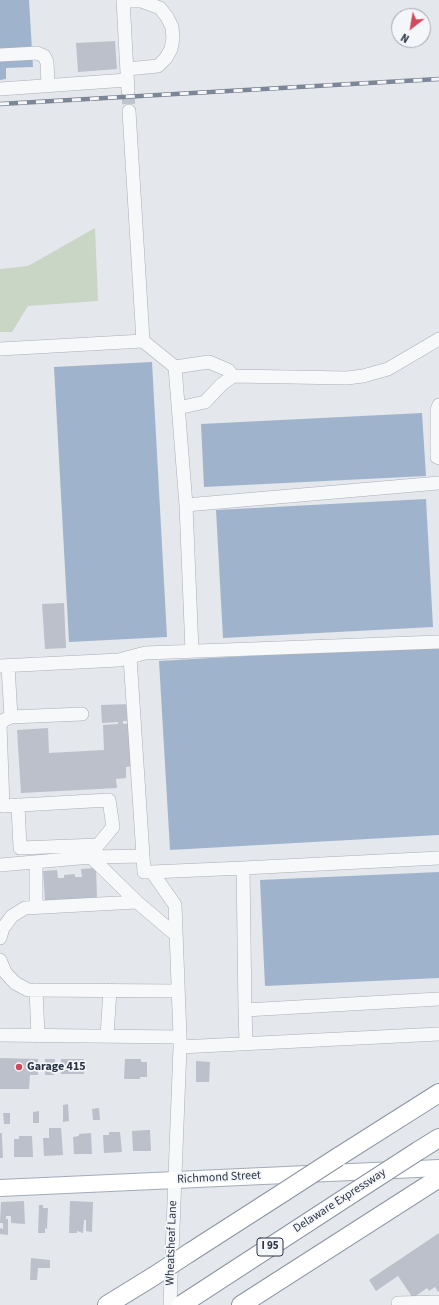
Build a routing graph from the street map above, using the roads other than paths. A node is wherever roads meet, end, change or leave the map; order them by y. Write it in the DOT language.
graph roads {
  1 [pos="123,1"];
  2 [pos="0,55"];
  3 [pos="127,80"];
  4 [pos="48,86"];
  5 [pos="0,89"];
  6 [pos="129,111"];
  7 [pos="439,339"];
  8 [pos="143,341"];
  9 [pos="0,349"];
  10 [pos="175,367"];
  11 [pos="234,376"];
  12 [pos="439,405"];
  13 [pos="178,408"];
  14 [pos="439,458"];
  15 [pos="439,483"];
  16 [pos="186,505"];
  17 [pos="439,642"];
  18 [pos="192,651"];
  19 [pos="130,657"];
  20 [pos="4,666"];
  21 [pos="82,714"];
  22 [pos="11,717"];
  23 [pos="18,805"];
  24 [pos="98,844"];
  25 [pos="143,856"];
  26 [pos="91,857"];
  27 [pos="439,858"];
  28 [pos="36,862"];
  29 [pos="0,865"];
  30 [pos="243,868"];
  31 [pos="152,872"];
  32 [pos="137,902"];
  33 [pos="36,907"];
  34 [pos="176,935"];
  35 [pos="0,938"];
  36 [pos="0,960"];
  37 [pos="36,990"];
  38 [pos="110,990"];
  39 [pos="178,990"];
  40 [pos="439,999"];
  41 [pos="245,1010"];
  42 [pos="439,1034"];
  43 [pos="0,1035"];
  44 [pos="38,1036"];
  45 [pos="107,1036"];
  46 [pos="180,1042"];
  47 [pos="246,1043"];
  48 [pos="439,1093"];
  49 [pos="439,1138"];
  50 [pos="439,1168"];
  51 [pos="439,1178"];
  52 [pos="173,1180"];
  53 [pos="0,1188"];
  54 [pos="361,1230"];
  55 [pos="439,1302"];
  56 [pos="185,1303"];
  57 [pos="398,1303"];
  58 [pos="107,1305"];
  59 [pos="170,1305"];
  60 [pos="241,1305"];
  61 [pos="262,1305"];
  1 -- 3 [label="street"];
  1 -- 3 [label="street"];
  2 -- 4 [label="street"];
  3 -- 4 [label="street"];
  4 -- 5 [label="street"];
  6 -- 8 [label="street"];
  7 -- 11 [label="street"];
  8 -- 9 [label="street"];
  8 -- 10 [label="street"];
  10 -- 11 [label="street"];
  10 -- 13 [label="street"];
  11 -- 13 [label="street"];
  12 -- 14 [label="street"];
  13 -- 16 [label="street"];
  15 -- 16 [label="street"];
  16 -- 18 [label="street"];
  17 -- 18 [label="street"];
  18 -- 19 [label="street"];
  19 -- 20 [label="street"];
  19 -- 25 [label="street"];
  20 -- 22 [label="street"];
  21 -- 22 [label="street"];
  22 -- 23 [label="street"];
  23 -- 24 [label="street"];
  23 -- 24 [label="street"];
  24 -- 26 [label="street"];
  25 -- 26 [label="street"];
  25 -- 31 [label="street, Wheatsheaf Lane"];
  26 -- 28 [label="street"];
  26 -- 32 [label="street"];
  27 -- 30 [label="street"];
  28 -- 29 [label="street"];
  28 -- 33 [label="street"];
  30 -- 31 [label="street"];
  30 -- 41 [label="street"];
  31 -- 34 [label="street, Wheatsheaf Lane"];
  32 -- 33 [label="street"];
  32 -- 34 [label="street"];
  33 -- 35 [label="street"];
  34 -- 39 [label="street, Wheatsheaf Lane"];
  36 -- 37 [label="street"];
  37 -- 38 [label="street"];
  37 -- 44 [label="street"];
  38 -- 39 [label="street"];
  38 -- 45 [label="street"];
  39 -- 46 [label="street, Wheatsheaf Lane"];
  40 -- 41 [label="street"];
  41 -- 47 [label="street"];
  42 -- 47 [label="street"];
  43 -- 44 [label="street"];
  44 -- 45 [label="street"];
  45 -- 46 [label="street"];
  46 -- 47 [label="street"];
  46 -- 52 [label="street, Wheatsheaf Lane"];
  48 -- 58 [label="highway, bridge"];
  49 -- 56 [label="highway, Delaware Expressway / I 95, bridge"];
  50 -- 52 [label="main road, Richmond Street"];
  51 -- 54 [label="highway"];
  52 -- 53 [label="main road, Richmond Street"];
  52 -- 59 [label="street, Wheatsheaf Lane"];
  54 -- 60 [label="highway"];
  54 -- 61 [label="highway"];
  55 -- 57 [label="street"];
}
